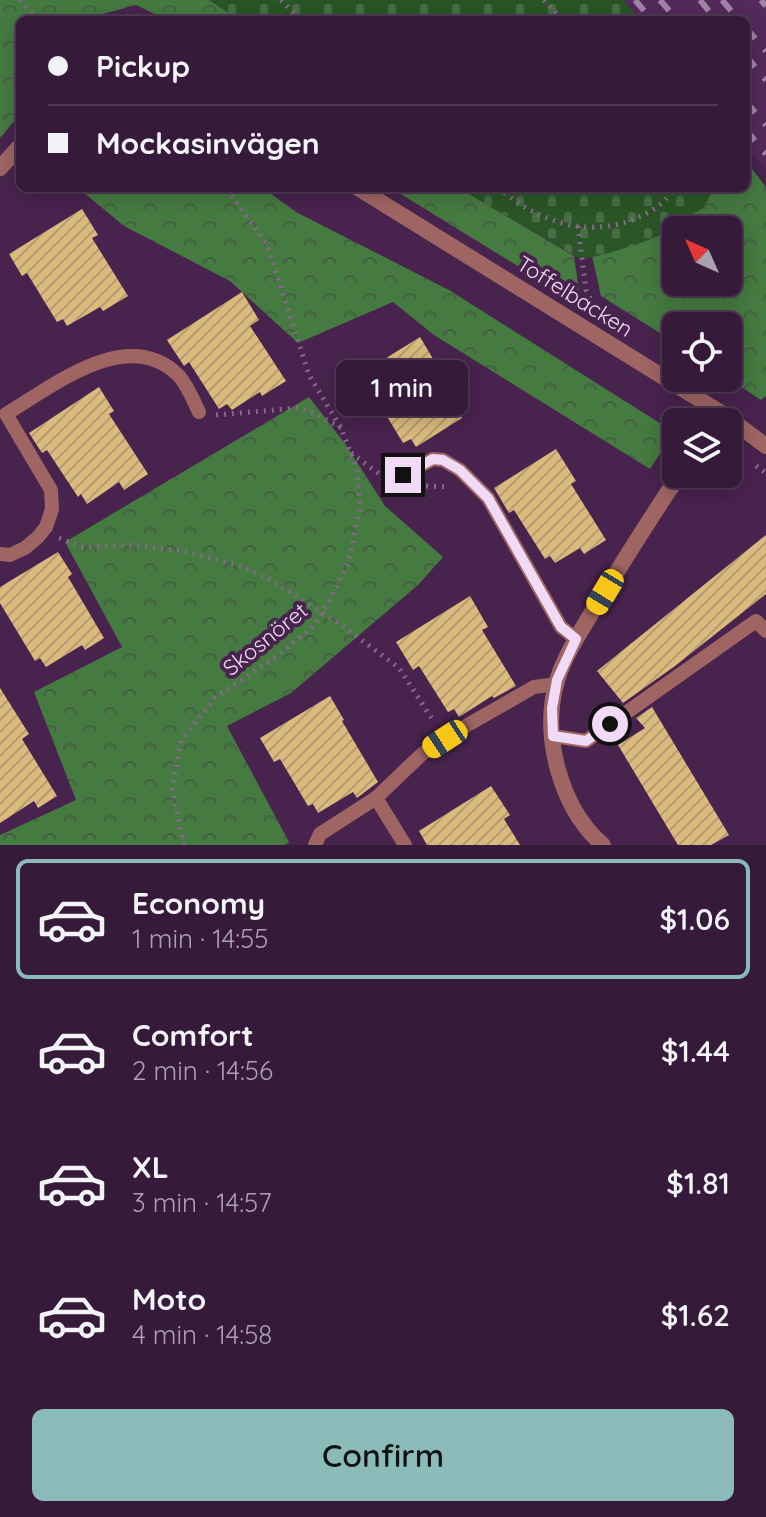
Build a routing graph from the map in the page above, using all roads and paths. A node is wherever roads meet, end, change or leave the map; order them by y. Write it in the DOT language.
graph roads {
  1 [pos="20,0"];
  2 [pos="281,0"];
  3 [pos="544,0"];
  4 [pos="34,16"];
  5 [pos="296,16"];
  6 [pos="558,16"];
  7 [pos="16,150"];
  8 [pos="0,168"];
  9 [pos="229,192"];
  10 [pos="364,192"];
  11 [pos="504,192"];
  12 [pos="672,192"];
  13 [pos="578,226"];
  14 [pos="602,339"];
  15 [pos="704,408"];
  16 [pos="199,412"];
  17 [pos="3,416"];
  18 [pos="341,428"];
  19 [pos="742,432"];
  20 [pos="766,446"];
  21 [pos="351,452"];
  22 [pos="396,477"];
  23 [pos="421,486"];
  24 [pos="455,486"];
  25 [pos="670,488"];
  26 [pos="46,527"];
  27 [pos="0,554"];
  28 [pos="322,613"];
  29 [pos="766,631"];
  30 [pos="576,639"];
  31 [pos="557,684"];
  32 [pos="553,736"];
  33 [pos="445,739"];
  34 [pos="376,798"];
  35 [pos="184,845"];
  36 [pos="315,845"];
  37 [pos="405,845"];
  38 [pos="603,845"];
  1 -- 4 [label="path"];
  2 -- 5 [label="path"];
  3 -- 6 [label="path"];
  7 -- 8 [label="street"];
  9 -- 18 [label="path, Skosnöret"];
  10 -- 14 [label="street, Toffelbacken"];
  11 -- 13 [label="path"];
  12 -- 13 [label="path"];
  13 -- 14 [label="path"];
  14 -- 15 [label="street, Toffelbacken"];
  16 -- 17 [label="lane"];
  16 -- 18 [label="path"];
  17 -- 26 [label="lane"];
  18 -- 21 [label="path, Skosnöret"];
  19 -- 20 [label="street, Toffelbacken"];
  21 -- 22 [label="path"];
  21 -- 28 [label="path, Skosnöret"];
  22 -- 30 [label="lane"];
  23 -- 24 [label="path"];
  25 -- 30 [label="street"];
  26 -- 27 [label="lane"];
  26 -- 28 [label="path"];
  28 -- 33 [label="path"];
  28 -- 35 [label="path, Skosnöret"];
  29 -- 32 [label="lane"];
  30 -- 31 [label="street"];
  31 -- 32 [label="street"];
  31 -- 33 [label="lane"];
  32 -- 38 [label="street"];
  33 -- 34 [label="lane"];
  34 -- 36 [label="lane"];
  34 -- 37 [label="lane"];
}
